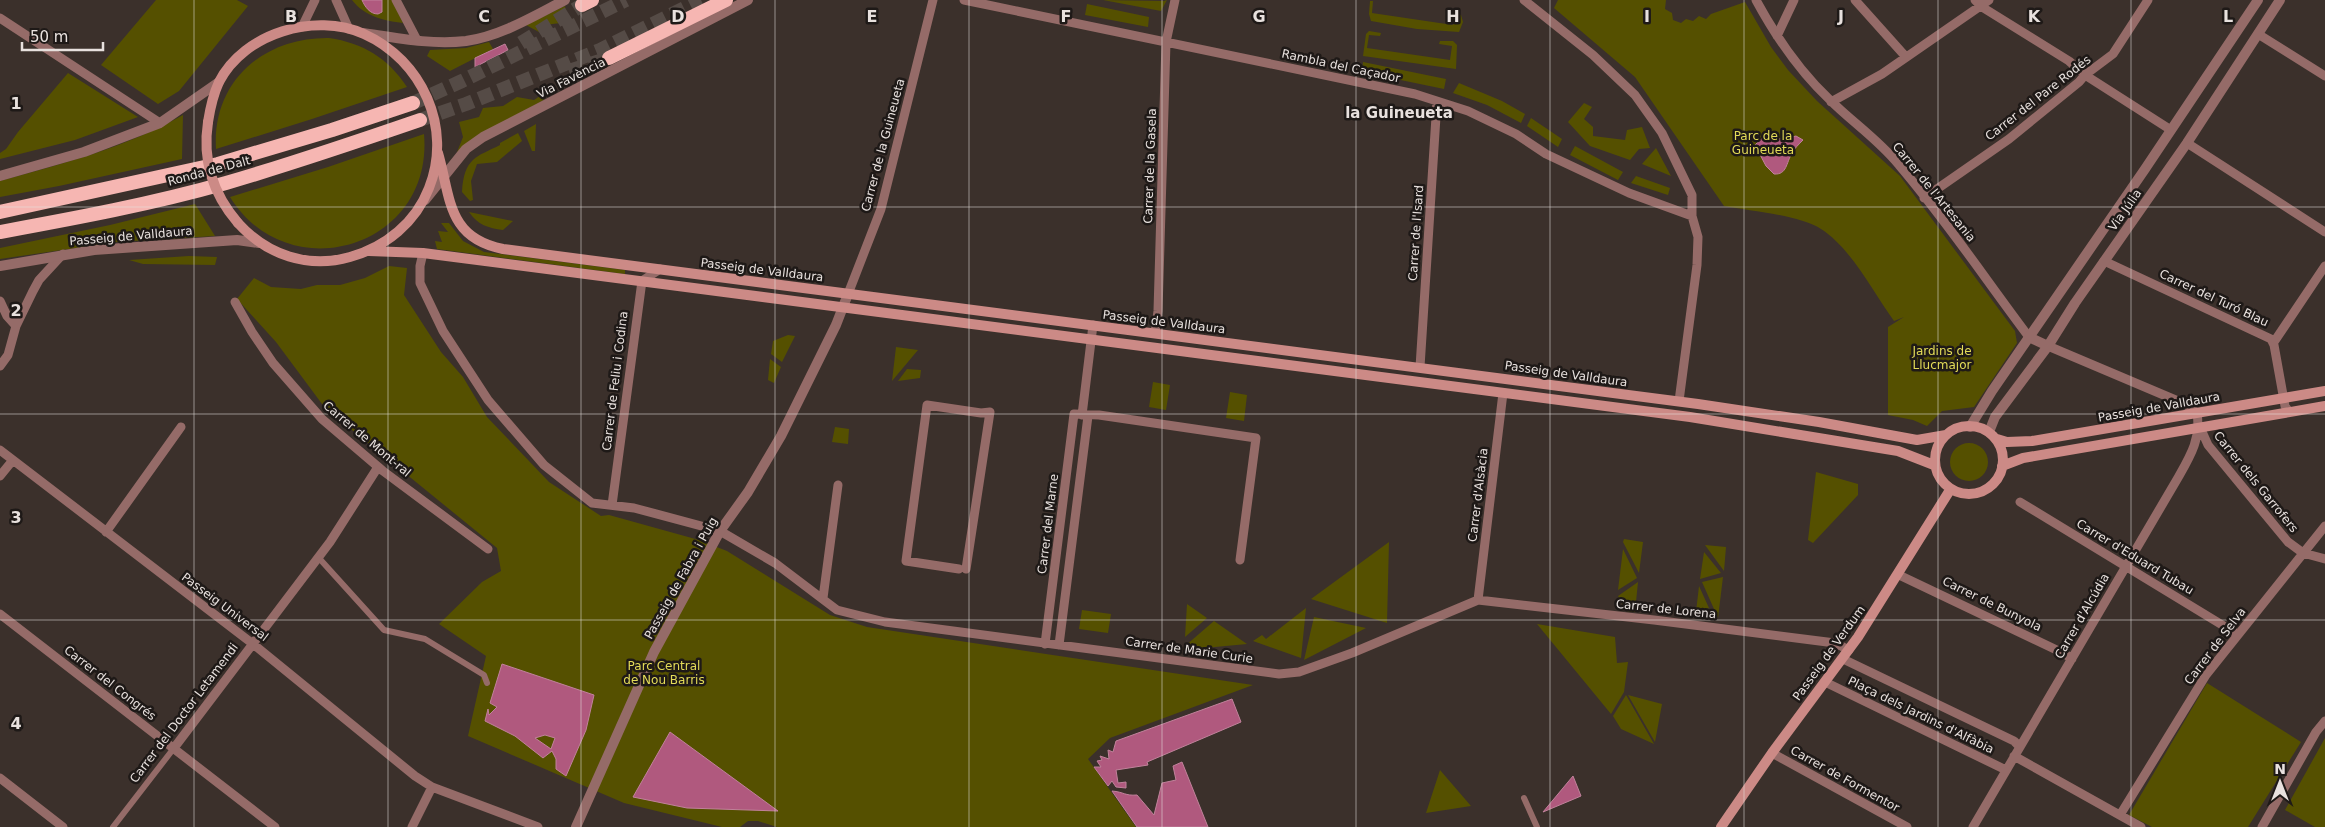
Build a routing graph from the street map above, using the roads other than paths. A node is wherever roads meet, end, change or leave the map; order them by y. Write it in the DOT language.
graph roads {
  1 [pos="315,0"];
  2 [pos="336,0"];
  3 [pos="396,0"];
  4 [pos="565,0"];
  5 [pos="726,0"];
  6 [pos="748,0"];
  7 [pos="933,0"];
  8 [pos="964,0"];
  9 [pos="1175,0"];
  10 [pos="1524,0"];
  11 [pos="1756,0"];
  12 [pos="1794,0"];
  13 [pos="1855,0"];
  14 [pos="1989,0"];
  15 [pos="2148,0"];
  16 [pos="2258,0"];
  17 [pos="2280,0"];
  18 [pos="1978,3"];
  19 [pos="0,18"];
  20 [pos="302,27"];
  21 [pos="349,29"];
  22 [pos="363,33"];
  23 [pos="2258,34"];
  24 [pos="1777,36"];
  25 [pos="417,40"];
  26 [pos="1166,42"];
  27 [pos="1906,57"];
  28 [pos="609,58"];
  29 [pos="2085,75"];
  30 [pos="2325,76"];
  31 [pos="219,82"];
  32 [pos="1437,101"];
  33 [pos="413,102"];
  34 [pos="1831,102"];
  35 [pos="420,120"];
  36 [pos="160,123"];
  37 [pos="2171,130"];
  38 [pos="2187,143"];
  39 [pos="438,153"];
  40 [pos="0,176"];
  41 [pos="445,177"];
  42 [pos="1924,198"];
  43 [pos="424,201"];
  44 [pos="44,204"];
  45 [pos="0,207"];
  46 [pos="0,212"];
  47 [pos="1692,216"];
  48 [pos="31,226"];
  49 [pos="0,232"];
  50 [pos="2325,232"];
  51 [pos="0,237"];
  52 [pos="259,243"];
  53 [pos="369,250"];
  54 [pos="423,253"];
  55 [pos="63,254"];
  56 [pos="2104,261"];
  57 [pos="0,266"];
  58 [pos="2325,266"];
  59 [pos="660,269"];
  60 [pos="642,281"];
  61 [pos="848,294"];
  62 [pos="0,301"];
  63 [pos="235,302"];
  64 [pos="843,307"];
  65 [pos="1093,325"];
  66 [pos="16,326"];
  67 [pos="1155,333"];
  68 [pos="2029,337"];
  69 [pos="1091,340"];
  70 [pos="2274,342"];
  71 [pos="2048,346"];
  72 [pos="0,366"];
  73 [pos="1420,367"];
  74 [pos="1505,378"];
  75 [pos="2325,391"];
  76 [pos="1503,392"];
  77 [pos="2283,398"];
  78 [pos="1679,402"];
  79 [pos="2325,406"];
  80 [pos="2289,412"];
  81 [pos="2197,413"];
  82 [pos="1085,416"];
  83 [pos="1677,416"];
  84 [pos="1970,427"];
  85 [pos="2200,427"];
  86 [pos="181,428"];
  87 [pos="1946,435"];
  88 [pos="1993,436"];
  89 [pos="0,450"];
  90 [pos="13,460"];
  91 [pos="1934,465"];
  92 [pos="2002,466"];
  93 [pos="378,467"];
  94 [pos="0,476"];
  95 [pos="838,485"];
  96 [pos="1950,490"];
  97 [pos="2020,502"];
  98 [pos="612,505"];
  99 [pos="2325,526"];
  100 [pos="720,531"];
  101 [pos="106,532"];
  102 [pos="488,549"];
  103 [pos="2303,553"];
  104 [pos="318,557"];
  105 [pos="2325,559"];
  106 [pos="1240,560"];
  107 [pos="2126,566"];
  108 [pos="963,569"];
  109 [pos="1899,575"];
  110 [pos="823,598"];
  111 [pos="1478,600"];
  112 [pos="0,614"];
  113 [pos="2238,634"];
  114 [pos="253,644"];
  115 [pos="1045,644"];
  116 [pos="1059,645"];
  117 [pos="1849,650"];
  118 [pos="1843,659"];
  119 [pos="2072,659"];
  120 [pos="1826,682"];
  121 [pos="487,683"];
  122 [pos="2325,721"];
  123 [pos="2019,746"];
  124 [pos="174,748"];
  125 [pos="1772,753"];
  126 [pos="2014,756"];
  127 [pos="2006,770"];
  128 [pos="0,778"];
  129 [pos="432,787"];
  130 [pos="1524,798"];
  131 [pos="2120,815"];
  132 [pos="2129,824"];
  133 [pos="63,827"];
  134 [pos="113,827"];
  135 [pos="275,827"];
  136 [pos="412,827"];
  137 [pos="538,827"];
  138 [pos="576,827"];
  139 [pos="1537,827"];
  140 [pos="1721,827"];
  141 [pos="1907,827"];
  142 [pos="1973,827"];
  143 [pos="2141,827"];
  144 [pos="2262,827"];
  1 -- 20 [label="street"];
  2 -- 21 [label="street"];
  3 -- 25 [label="street"];
  4 -- 25 [label="street"];
  5 -- 28 [label="highway"];
  6 -- 41 [label="street, Via Favència"];
  7 -- 61 [label="street, Carrer de la Guineueta"];
  8 -- 26 [label="street, Rambla del Caçador"];
  9 -- 26 [label="street, Carrer de la Gasela"];
  10 -- 47 [label="street"];
  11 -- 24 [label="street, Carrer de l'Artesania"];
  12 -- 24 [label="street"];
  13 -- 27 [label="street"];
  14 -- 18 [label="street"];
  15 -- 29 [label="street, Carrer del Pare Rodés"];
  16 -- 37 [label="street, Via Júlia"];
  17 -- 23 [label="street, Via Júlia"];
  18 -- 27 [label="street"];
  18 -- 29 [label="street"];
  19 -- 36 [label="street"];
  20 -- 21 [label="main road"];
  20 -- 31 [label="main road"];
  21 -- 22 [label="main road"];
  22 -- 25 [label="street"];
  22 -- 39 [label="main road"];
  23 -- 30 [label="street"];
  23 -- 38 [label="street, Via Júlia"];
  24 -- 34 [label="street, Carrer de l'Artesania"];
  26 -- 32 [label="street, Rambla del Caçador"];
  26 -- 67 [label="street, Carrer de la Gasela"];
  27 -- 34 [label="street"];
  29 -- 37 [label="street"];
  29 -- 42 [label="street, Carrer del Pare Rodés"];
  31 -- 36 [label="street"];
  31 -- 52 [label="main road, bridge"];
  32 -- 47 [label="street, Rambla del Caçador"];
  32 -- 73 [label="street, Carrer de l'Isard"];
  33 -- 44 [label="highway, Ronda de Dalt"];
  34 -- 42 [label="street, Carrer de l'Artesania"];
  35 -- 48 [label="highway, Ronda de Dalt"];
  36 -- 40 [label="street"];
  37 -- 68 [label="street, Via Júlia"];
  38 -- 50 [label="street"];
  38 -- 56 [label="street, Via Júlia"];
  39 -- 41 [label="main road, Passeig de Valldaura"];
  39 -- 43 [label="main road"];
  41 -- 43 [label="street, Via Favència"];
  41 -- 59 [label="main road, Passeig de Valldaura"];
  42 -- 68 [label="street, Carrer de l'Artesania"];
  43 -- 53 [label="main road"];
  44 -- 45 [label="highway"];
  44 -- 46 [label="highway, Ronda de Dalt"];
  47 -- 78 [label="street"];
  48 -- 49 [label="highway, Ronda de Dalt"];
  48 -- 51 [label="highway"];
  52 -- 53 [label="main road"];
  52 -- 55 [label="street, Passeig de Valldaura"];
  53 -- 54 [label="main road"];
  54 -- 60 [label="main road"];
  54 -- 98 [label="street, Carrer de Marie Curie"];
  55 -- 57 [label="street"];
  55 -- 66 [label="street, Passeig de Valldaura"];
  56 -- 70 [label="street, Carrer del Turó Blau"];
  56 -- 71 [label="street, Via Júlia"];
  58 -- 70 [label="street"];
  59 -- 60 [label="street"];
  59 -- 61 [label="main road, Passeig de Valldaura"];
  60 -- 64 [label="main road"];
  60 -- 98 [label="street, Carrer de Feliu i Codina"];
  61 -- 64 [label="street, Passeig de Fabra i Puig"];
  61 -- 65 [label="main road, Passeig de Valldaura"];
  62 -- 66 [label="street"];
  63 -- 93 [label="street, Carrer de Mont-ral"];
  64 -- 69 [label="main road"];
  64 -- 100 [label="street, Passeig de Fabra i Puig"];
  65 -- 67 [label="main road, Passeig de Valldaura"];
  65 -- 69 [label="street, Carrer del Marne"];
  66 -- 72 [label="street, Passeig de Valldaura"];
  67 -- 73 [label="main road, Passeig de Valldaura"];
  68 -- 71 [label="street"];
  68 -- 84 [label="street, Via Júlia"];
  69 -- 76 [label="main road"];
  69 -- 82 [label="street, Carrer del Marne"];
  70 -- 77 [label="street, Carrer del Turó Blau"];
  71 -- 81 [label="street"];
  71 -- 88 [label="street, Via Júlia"];
  73 -- 74 [label="main road, Passeig de Valldaura"];
  74 -- 76 [label="main road"];
  74 -- 78 [label="main road, Passeig de Valldaura"];
  75 -- 77 [label="main road, Passeig de Valldaura"];
  76 -- 83 [label="main road"];
  76 -- 111 [label="street, Carrer d'Alsàcia"];
  77 -- 80 [label="street, Carrer del Turó Blau"];
  77 -- 81 [label="main road, Passeig de Valldaura"];
  78 -- 83 [label="main road"];
  78 -- 87 [label="main road, Passeig de Valldaura"];
  79 -- 80 [label="main road"];
  80 -- 85 [label="main road"];
  81 -- 85 [label="street, Carrer d'Alcúdia"];
  81 -- 88 [label="main road, Passeig de Valldaura"];
  82 -- 106 [label="street"];
  82 -- 115 [label="street, Carrer del Marne"];
  82 -- 116 [label="street, Carrer del Marne"];
  83 -- 91 [label="main road"];
  84 -- 87 [label="main road"];
  84 -- 88 [label="main road"];
  85 -- 92 [label="main road"];
  85 -- 103 [label="street, Carrer dels Garrofers"];
  85 -- 107 [label="street, Carrer d'Alcúdia"];
  86 -- 101 [label="street"];
  87 -- 91 [label="main road"];
  88 -- 92 [label="main road"];
  89 -- 90 [label="street, Passeig Universal"];
  90 -- 94 [label="street"];
  90 -- 101 [label="street, Passeig Universal"];
  91 -- 96 [label="main road"];
  92 -- 96 [label="main road"];
  93 -- 102 [label="street, Carrer de Mont-ral"];
  93 -- 104 [label="street, Carrer del Doctor Letamendi"];
  95 -- 110 [label="street"];
  96 -- 109 [label="main road, Passeig de Verdum"];
  97 -- 107 [label="street, Carrer d'Eduard Tubau"];
  98 -- 100 [label="street, Carrer de Marie Curie"];
  99 -- 103 [label="street, Carrer de Selva"];
  100 -- 110 [label="street, Carrer de Marie Curie"];
  100 -- 138 [label="street, Passeig de Fabra i Puig"];
  101 -- 114 [label="street, Passeig Universal"];
  103 -- 105 [label="street, Carrer dels Garrofers"];
  103 -- 113 [label="street, Carrer de Selva"];
  104 -- 114 [label="street, Carrer del Doctor Letamendi"];
  104 -- 121 [label="street"];
  107 -- 113 [label="street, Carrer d'Eduard Tubau"];
  107 -- 119 [label="street, Carrer d'Alcúdia"];
  108 -- 108 [label="street"];
  109 -- 117 [label="main road, Passeig de Verdum"];
  109 -- 119 [label="street, Carrer de Bunyola"];
  110 -- 115 [label="street, Carrer de Marie Curie"];
  111 -- 116 [label="street, Carrer de Marie Curie"];
  111 -- 117 [label="street, Carrer de Lorena"];
  112 -- 124 [label="street, Carrer del Congrés"];
  113 -- 131 [label="street, Carrer de Selva"];
  114 -- 124 [label="street, Carrer del Doctor Letamendi"];
  114 -- 129 [label="street, Passeig Universal"];
  115 -- 116 [label="street, Carrer de Marie Curie"];
  117 -- 118 [label="main road, Passeig de Verdum"];
  118 -- 120 [label="main road, Passeig de Verdum"];
  118 -- 123 [label="street, Plaça dels Jardins d'Alfàbia"];
  119 -- 123 [label="street, Carrer d'Alcúdia"];
  120 -- 125 [label="main road, Passeig de Verdum"];
  120 -- 127 [label="street, Plaça dels Jardins d'Alfàbia"];
  122 -- 144 [label="street"];
  123 -- 126 [label="street, Carrer d'Alcúdia"];
  124 -- 134 [label="street, Carrer del Doctor Letamendi"];
  124 -- 135 [label="street, Carrer del Congrés"];
  125 -- 140 [label="main road, Passeig de Verdum"];
  125 -- 141 [label="street, Carrer de Formentor"];
  126 -- 127 [label="street, Carrer d'Alcúdia"];
  126 -- 131 [label="street"];
  127 -- 142 [label="street, Carrer d'Alcúdia"];
  128 -- 133 [label="street"];
  129 -- 136 [label="street"];
  129 -- 137 [label="street, Passeig Universal"];
  130 -- 139 [label="street"];
  131 -- 132 [label="street"];
  132 -- 143 [label="street"];
}
